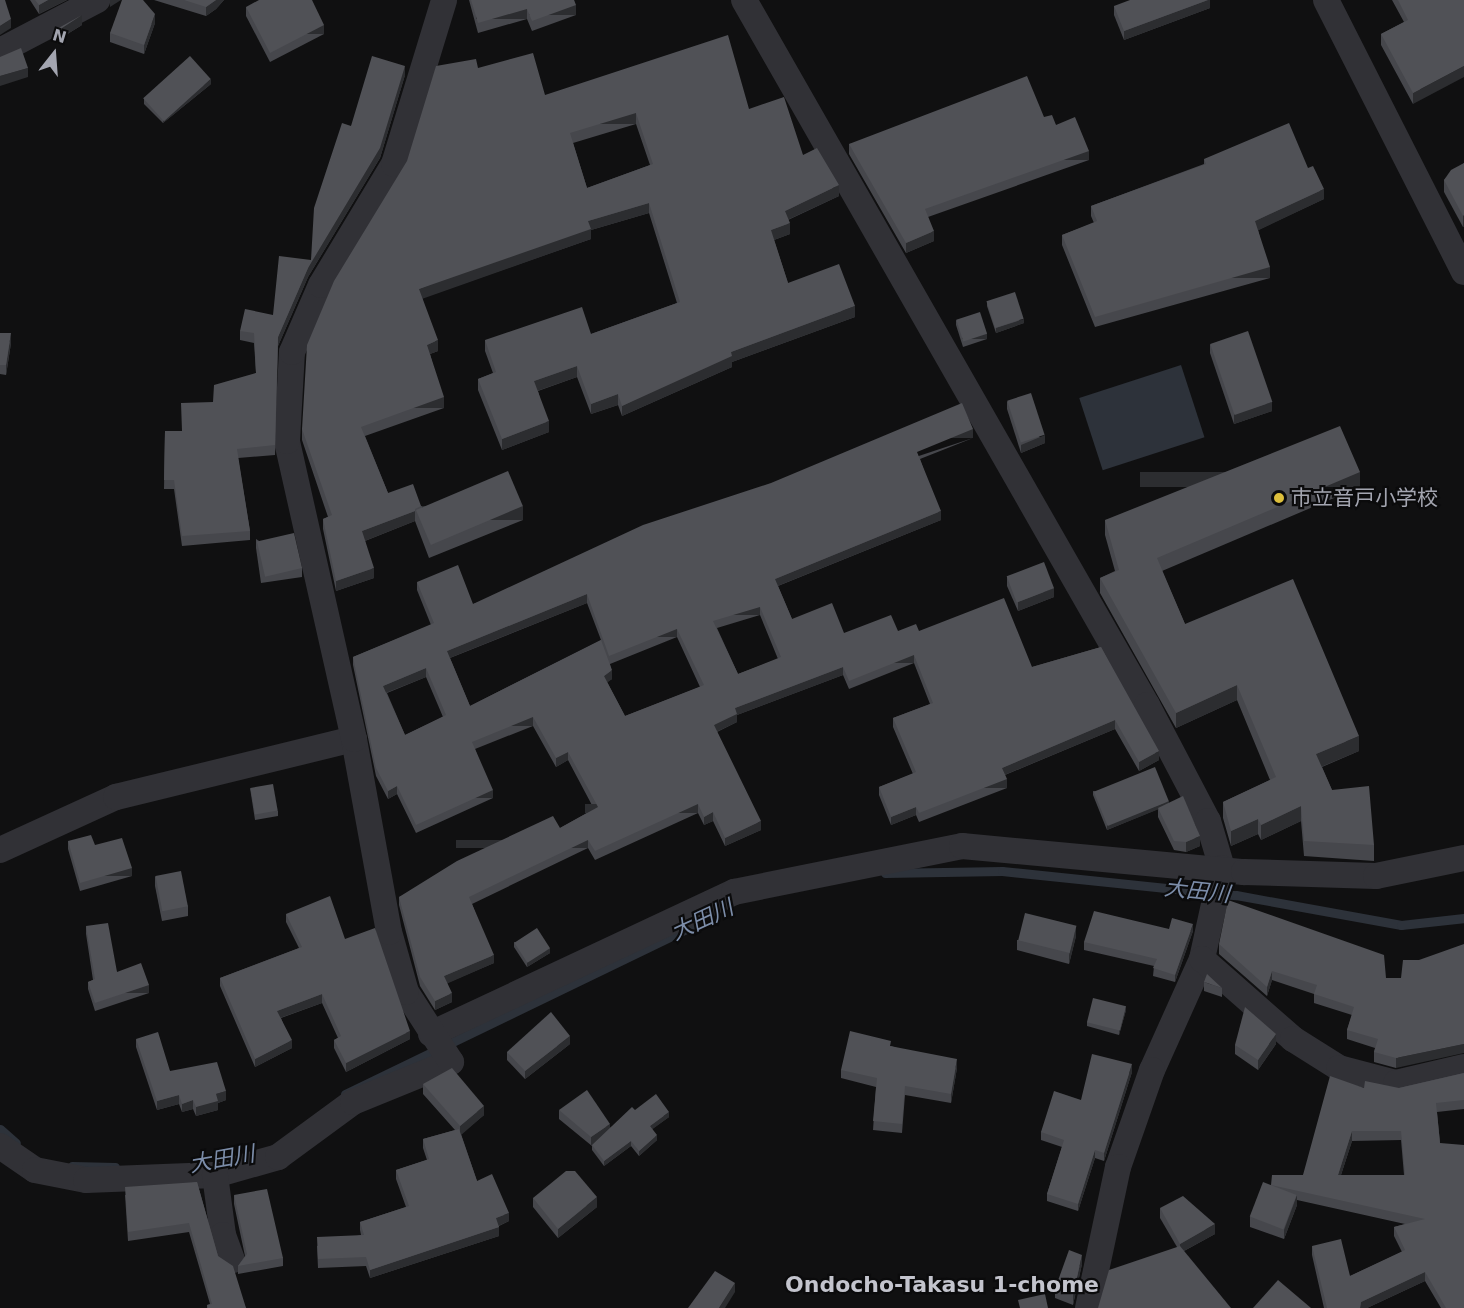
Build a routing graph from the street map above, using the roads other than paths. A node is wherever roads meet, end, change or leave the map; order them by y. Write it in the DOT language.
graph roads {
  1 [pos="97,0"];
  2 [pos="444,0"];
  3 [pos="744,0"];
  4 [pos="1326,0"];
  5 [pos="0,51"];
  6 [pos="1464,272"];
  7 [pos="354,739"];
  8 [pos="0,850"];
  9 [pos="1464,858"];
  10 [pos="1222,868"];
  11 [pos="1202,959"];
  12 [pos="430,1034"];
  13 [pos="1464,1067"];
  14 [pos="0,1146"];
  15 [pos="215,1175"];
  16 [pos="232,1260"];
  17 [pos="1088,1308"];
  1 -- 5 [label="street"];
  2 -- 7 [label="street"];
  3 -- 10 [label="street"];
  4 -- 6 [label="street"];
  7 -- 8 [label="street"];
  7 -- 12 [label="street"];
  9 -- 10 [label="street"];
  10 -- 11 [label="street"];
  10 -- 12 [label="street"];
  11 -- 13 [label="street"];
  11 -- 17 [label="street"];
  12 -- 15 [label="street"];
  14 -- 15 [label="street"];
  15 -- 16 [label="street"];
}
